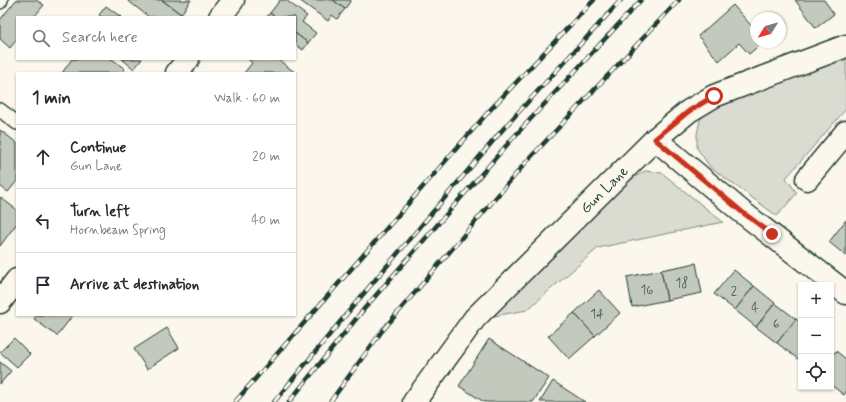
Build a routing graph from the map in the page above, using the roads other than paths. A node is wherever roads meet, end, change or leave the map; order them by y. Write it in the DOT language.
graph roads {
  1 [pos="233,0"];
  2 [pos="221,16"];
  3 [pos="846,46"];
  4 [pos="187,60"];
  5 [pos="179,72"];
  6 [pos="0,110"];
  7 [pos="16,122"];
  8 [pos="846,132"];
  9 [pos="655,139"];
  10 [pos="807,179"];
  11 [pos="16,281"];
  12 [pos="846,293"];
  13 [pos="0,302"];
  14 [pos="414,402"];
  1 -- 2 [label="street"];
  3 -- 9 [label="street, Gun Lane"];
  4 -- 5 [label="street"];
  6 -- 7 [label="lane"];
  8 -- 10 [label="street"];
  9 -- 12 [label="street"];
  9 -- 14 [label="street, Gun Lane"];
  11 -- 13 [label="street"];
}
